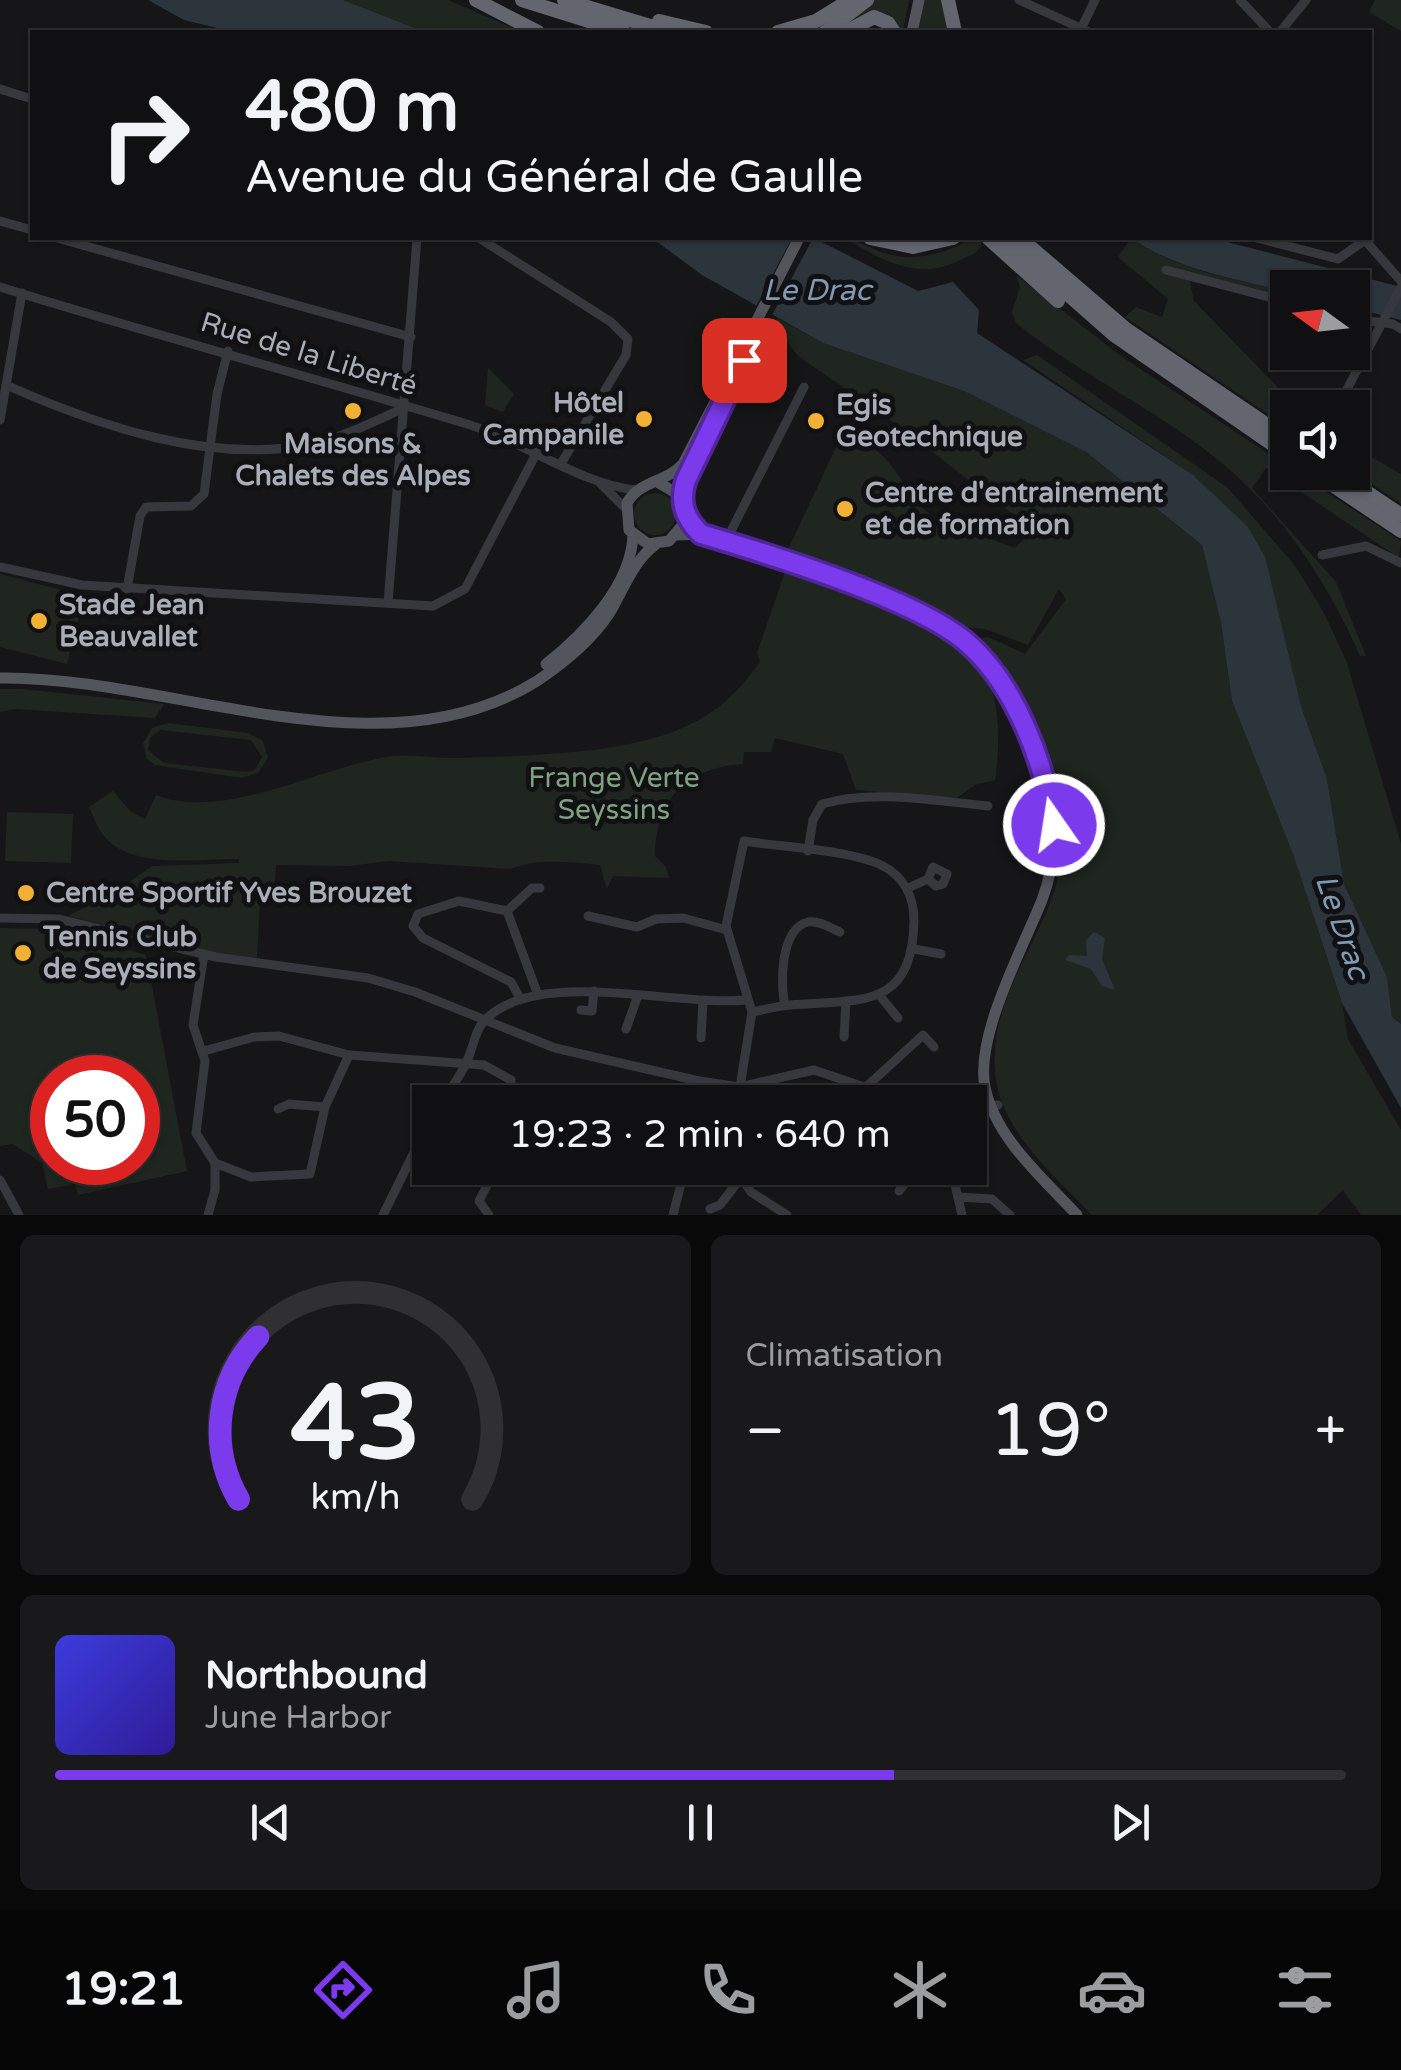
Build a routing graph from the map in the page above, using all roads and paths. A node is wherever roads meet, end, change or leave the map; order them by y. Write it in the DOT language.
graph roads {
  1 [pos="476,0"];
  2 [pos="522,0"];
  3 [pos="564,0"];
  4 [pos="850,0"];
  5 [pos="867,0"];
  6 [pos="916,0"];
  7 [pos="1018,0"];
  8 [pos="1095,0"];
  9 [pos="1240,0"];
  10 [pos="1306,0"];
  11 [pos="949,4"];
  12 [pos="605,12"];
  13 [pos="534,30"];
  14 [pos="618,30"];
  15 [pos="664,30"];
  16 [pos="698,30"];
  17 [pos="785,30"];
  18 [pos="828,30"];
  19 [pos="850,30"];
  20 [pos="893,30"];
  21 [pos="908,30"];
  22 [pos="956,30"];
  23 [pos="1085,30"];
  24 [pos="1268,30"];
  25 [pos="1282,30"];
  26 [pos="0,90"];
  27 [pos="30,98"];
  28 [pos="0,221"];
  29 [pos="30,229"];
  30 [pos="63,240"];
  31 [pos="417,240"];
  32 [pos="482,240"];
  33 [pos="798,240"];
  34 [pos="807,240"];
  35 [pos="880,240"];
  36 [pos="944,240"];
  37 [pos="996,240"];
  38 [pos="1023,240"];
  39 [pos="1265,240"];
  40 [pos="1363,240"];
  41 [pos="1365,240"];
  42 [pos="1028,259"];
  43 [pos="1166,270"];
  44 [pos="1401,284"];
  45 [pos="0,287"];
  46 [pos="22,293"];
  47 [pos="1270,297"];
  48 [pos="1387,324"];
  49 [pos="756,329"];
  50 [pos="411,337"];
  51 [pos="228,351"];
  52 [pos="6,385"];
  53 [pos="804,387"];
  54 [pos="1348,390"];
  55 [pos="406,408"];
  56 [pos="0,420"];
  57 [pos="1270,428"];
  58 [pos="1270,443"];
  59 [pos="209,449"];
  60 [pos="537,452"];
  61 [pos="562,462"];
  62 [pos="599,482"];
  63 [pos="659,484"];
  64 [pos="636,490"];
  65 [pos="1340,490"];
  66 [pos="1364,490"];
  67 [pos="680,496"];
  68 [pos="625,508"];
  69 [pos="1401,515"];
  70 [pos="686,517"];
  71 [pos="1401,531"];
  72 [pos="633,534"];
  73 [pos="701,534"];
  74 [pos="678,535"];
  75 [pos="726,541"];
  76 [pos="654,544"];
  77 [pos="1322,554"];
  78 [pos="1401,563"];
  79 [pos="0,567"];
  80 [pos="127,589"];
  81 [pos="388,603"];
  82 [pos="0,678"];
  83 [pos="484,704"];
  84 [pos="988,806"];
  85 [pos="808,852"];
  86 [pos="928,879"];
  87 [pos="540,888"];
  88 [pos="908,888"];
  89 [pos="507,911"];
  90 [pos="588,916"];
  91 [pos="0,918"];
  92 [pos="727,930"];
  93 [pos="840,932"];
  94 [pos="914,949"];
  95 [pos="204,954"];
  96 [pos="941,954"];
  97 [pos="594,991"];
  98 [pos="538,995"];
  99 [pos="880,996"];
  100 [pos="520,998"];
  101 [pos="637,998"];
  102 [pos="703,1000"];
  103 [pos="746,1000"];
  104 [pos="846,1001"];
  105 [pos="785,1005"];
  106 [pos="581,1010"];
  107 [pos="752,1012"];
  108 [pos="898,1018"];
  109 [pos="484,1021"];
  110 [pos="933,1023"];
  111 [pos="626,1028"];
  112 [pos="923,1035"];
  113 [pos="844,1036"];
  114 [pos="701,1038"];
  115 [pos="934,1047"];
  116 [pos="204,1050"];
  117 [pos="349,1055"];
  118 [pos="466,1063"];
  119 [pos="699,1081"];
  120 [pos="452,1085"];
  121 [pos="511,1085"];
  122 [pos="698,1085"];
  123 [pos="726,1085"];
  124 [pos="740,1085"];
  125 [pos="749,1085"];
  126 [pos="860,1085"];
  127 [pos="868,1085"];
  128 [pos="996,1106"];
  129 [pos="987,1107"];
  130 [pos="325,1108"];
  131 [pos="278,1109"];
  132 [pos="412,1157"];
  133 [pos="215,1163"];
  134 [pos="0,1180"];
  135 [pos="487,1185"];
  136 [pos="681,1185"];
  137 [pos="735,1185"];
  138 [pos="746,1185"];
  139 [pos="904,1185"];
  140 [pos="955,1185"];
  141 [pos="899,1191"];
  142 [pos="958,1197"];
  143 [pos="710,1208"];
  144 [pos="20,1215"];
  145 [pos="208,1215"];
  146 [pos="384,1215"];
  147 [pos="489,1215"];
  148 [pos="674,1215"];
  149 [pos="787,1215"];
  150 [pos="962,1215"];
  151 [pos="1010,1215"];
  152 [pos="1077,1215"];
  153 [pos="1086,1215"];
  1 -- 13 [label="highway"];
  2 -- 14 [label="highway"];
  3 -- 12 [label="highway"];
  4 -- 17 [label="highway"];
  5 -- 18 [label="highway"];
  6 -- 21 [label="main road"];
  7 -- 23 [label="street"];
  8 -- 23 [label="street"];
  9 -- 24 [label="street"];
  10 -- 25 [label="street"];
  11 -- 22 [label="highway"];
  12 -- 15 [label="highway"];
  12 -- 16 [label="highway"];
  19 -- 20 [label="highway"];
  26 -- 27 [label="street"];
  28 -- 29 [label="street"];
  30 -- 50 [label="street"];
  31 -- 50 [label="street"];
  32 -- 61 [label="street"];
  33 -- 49 [label="main road"];
  34 -- 49 [label="main road"];
  35 -- 36 [label="highway"];
  37 -- 42 [label="highway"];
  38 -- 42 [label="highway"];
  39 -- 40 [label="street"];
  41 -- 44 [label="street"];
  42 -- 57 [label="highway"];
  42 -- 58 [label="highway"];
  43 -- 47 [label="street"];
  44 -- 48 [label="street"];
  45 -- 46 [label="street, Rue de la Liberté"];
  46 -- 51 [label="street, Rue de la Liberté"];
  46 -- 52 [label="street"];
  48 -- 54 [label="street"];
  49 -- 63 [label="main road"];
  49 -- 67 [label="main road"];
  50 -- 55 [label="street"];
  51 -- 55 [label="street, Rue de la Liberté"];
  51 -- 59 [label="street"];
  52 -- 56 [label="street"];
  52 -- 59 [label="street"];
  53 -- 75 [label="street"];
  55 -- 59 [label="street"];
  55 -- 60 [label="street, Rue de la Liberté"];
  55 -- 81 [label="street"];
  59 -- 80 [label="street"];
  60 -- 61 [label="street, Rue de la Liberté"];
  60 -- 81 [label="street"];
  61 -- 62 [label="street, Rue de la Liberté"];
  62 -- 64 [label="street, Rue de la Liberté"];
  62 -- 68 [label="street, Rue de la Liberté"];
  63 -- 64 [label="main road"];
  63 -- 67 [label="main road"];
  64 -- 68 [label="main road"];
  65 -- 71 [label="highway"];
  66 -- 69 [label="highway"];
  67 -- 70 [label="main road"];
  68 -- 72 [label="main road"];
  70 -- 73 [label="main road"];
  70 -- 74 [label="main road"];
  72 -- 76 [label="main road"];
  72 -- 83 [label="main road"];
  73 -- 74 [label="main road"];
  73 -- 75 [label="main road"];
  74 -- 76 [label="main road"];
  75 -- 128 [label="main road"];
  76 -- 83 [label="main road"];
  77 -- 78 [label="street"];
  79 -- 80 [label="street"];
  80 -- 81 [label="street"];
  82 -- 83 [label="main road"];
  84 -- 85 [label="street"];
  85 -- 88 [label="street"];
  85 -- 92 [label="street"];
  86 -- 88 [label="street"];
  87 -- 89 [label="street"];
  88 -- 94 [label="street"];
  89 -- 98 [label="street"];
  89 -- 100 [label="street"];
  90 -- 92 [label="street"];
  91 -- 95 [label="street"];
  92 -- 103 [label="street"];
  93 -- 105 [label="street"];
  94 -- 96 [label="street"];
  94 -- 99 [label="street"];
  95 -- 109 [label="street"];
  95 -- 116 [label="street"];
  97 -- 98 [label="street"];
  97 -- 101 [label="street"];
  97 -- 106 [label="street"];
  98 -- 100 [label="street"];
  99 -- 104 [label="street"];
  99 -- 108 [label="street"];
  100 -- 109 [label="street"];
  101 -- 102 [label="street"];
  101 -- 111 [label="street"];
  102 -- 103 [label="street"];
  102 -- 114 [label="street"];
  103 -- 107 [label="street"];
  104 -- 105 [label="street"];
  104 -- 113 [label="street"];
  105 -- 107 [label="street"];
  107 -- 124 [label="street"];
  109 -- 118 [label="street"];
  109 -- 119 [label="street"];
  110 -- 112 [label="street"];
  112 -- 115 [label="street"];
  112 -- 127 [label="street"];
  116 -- 117 [label="street"];
  116 -- 133 [label="street"];
  117 -- 118 [label="street"];
  117 -- 130 [label="street"];
  118 -- 120 [label="street"];
  118 -- 121 [label="street"];
  119 -- 122 [label="street"];
  119 -- 123 [label="street"];
  125 -- 126 [label="street"];
  128 -- 129 [label="street"];
  128 -- 152 [label="main road"];
  128 -- 153 [label="main road"];
  130 -- 131 [label="street"];
  130 -- 133 [label="street"];
  132 -- 146 [label="street"];
  133 -- 145 [label="street"];
  134 -- 144 [label="street"];
  135 -- 147 [label="street"];
  136 -- 148 [label="street"];
  137 -- 143 [label="street"];
  138 -- 149 [label="street"];
  139 -- 141 [label="street"];
  140 -- 142 [label="street"];
  142 -- 150 [label="street"];
  142 -- 151 [label="street"];
}
